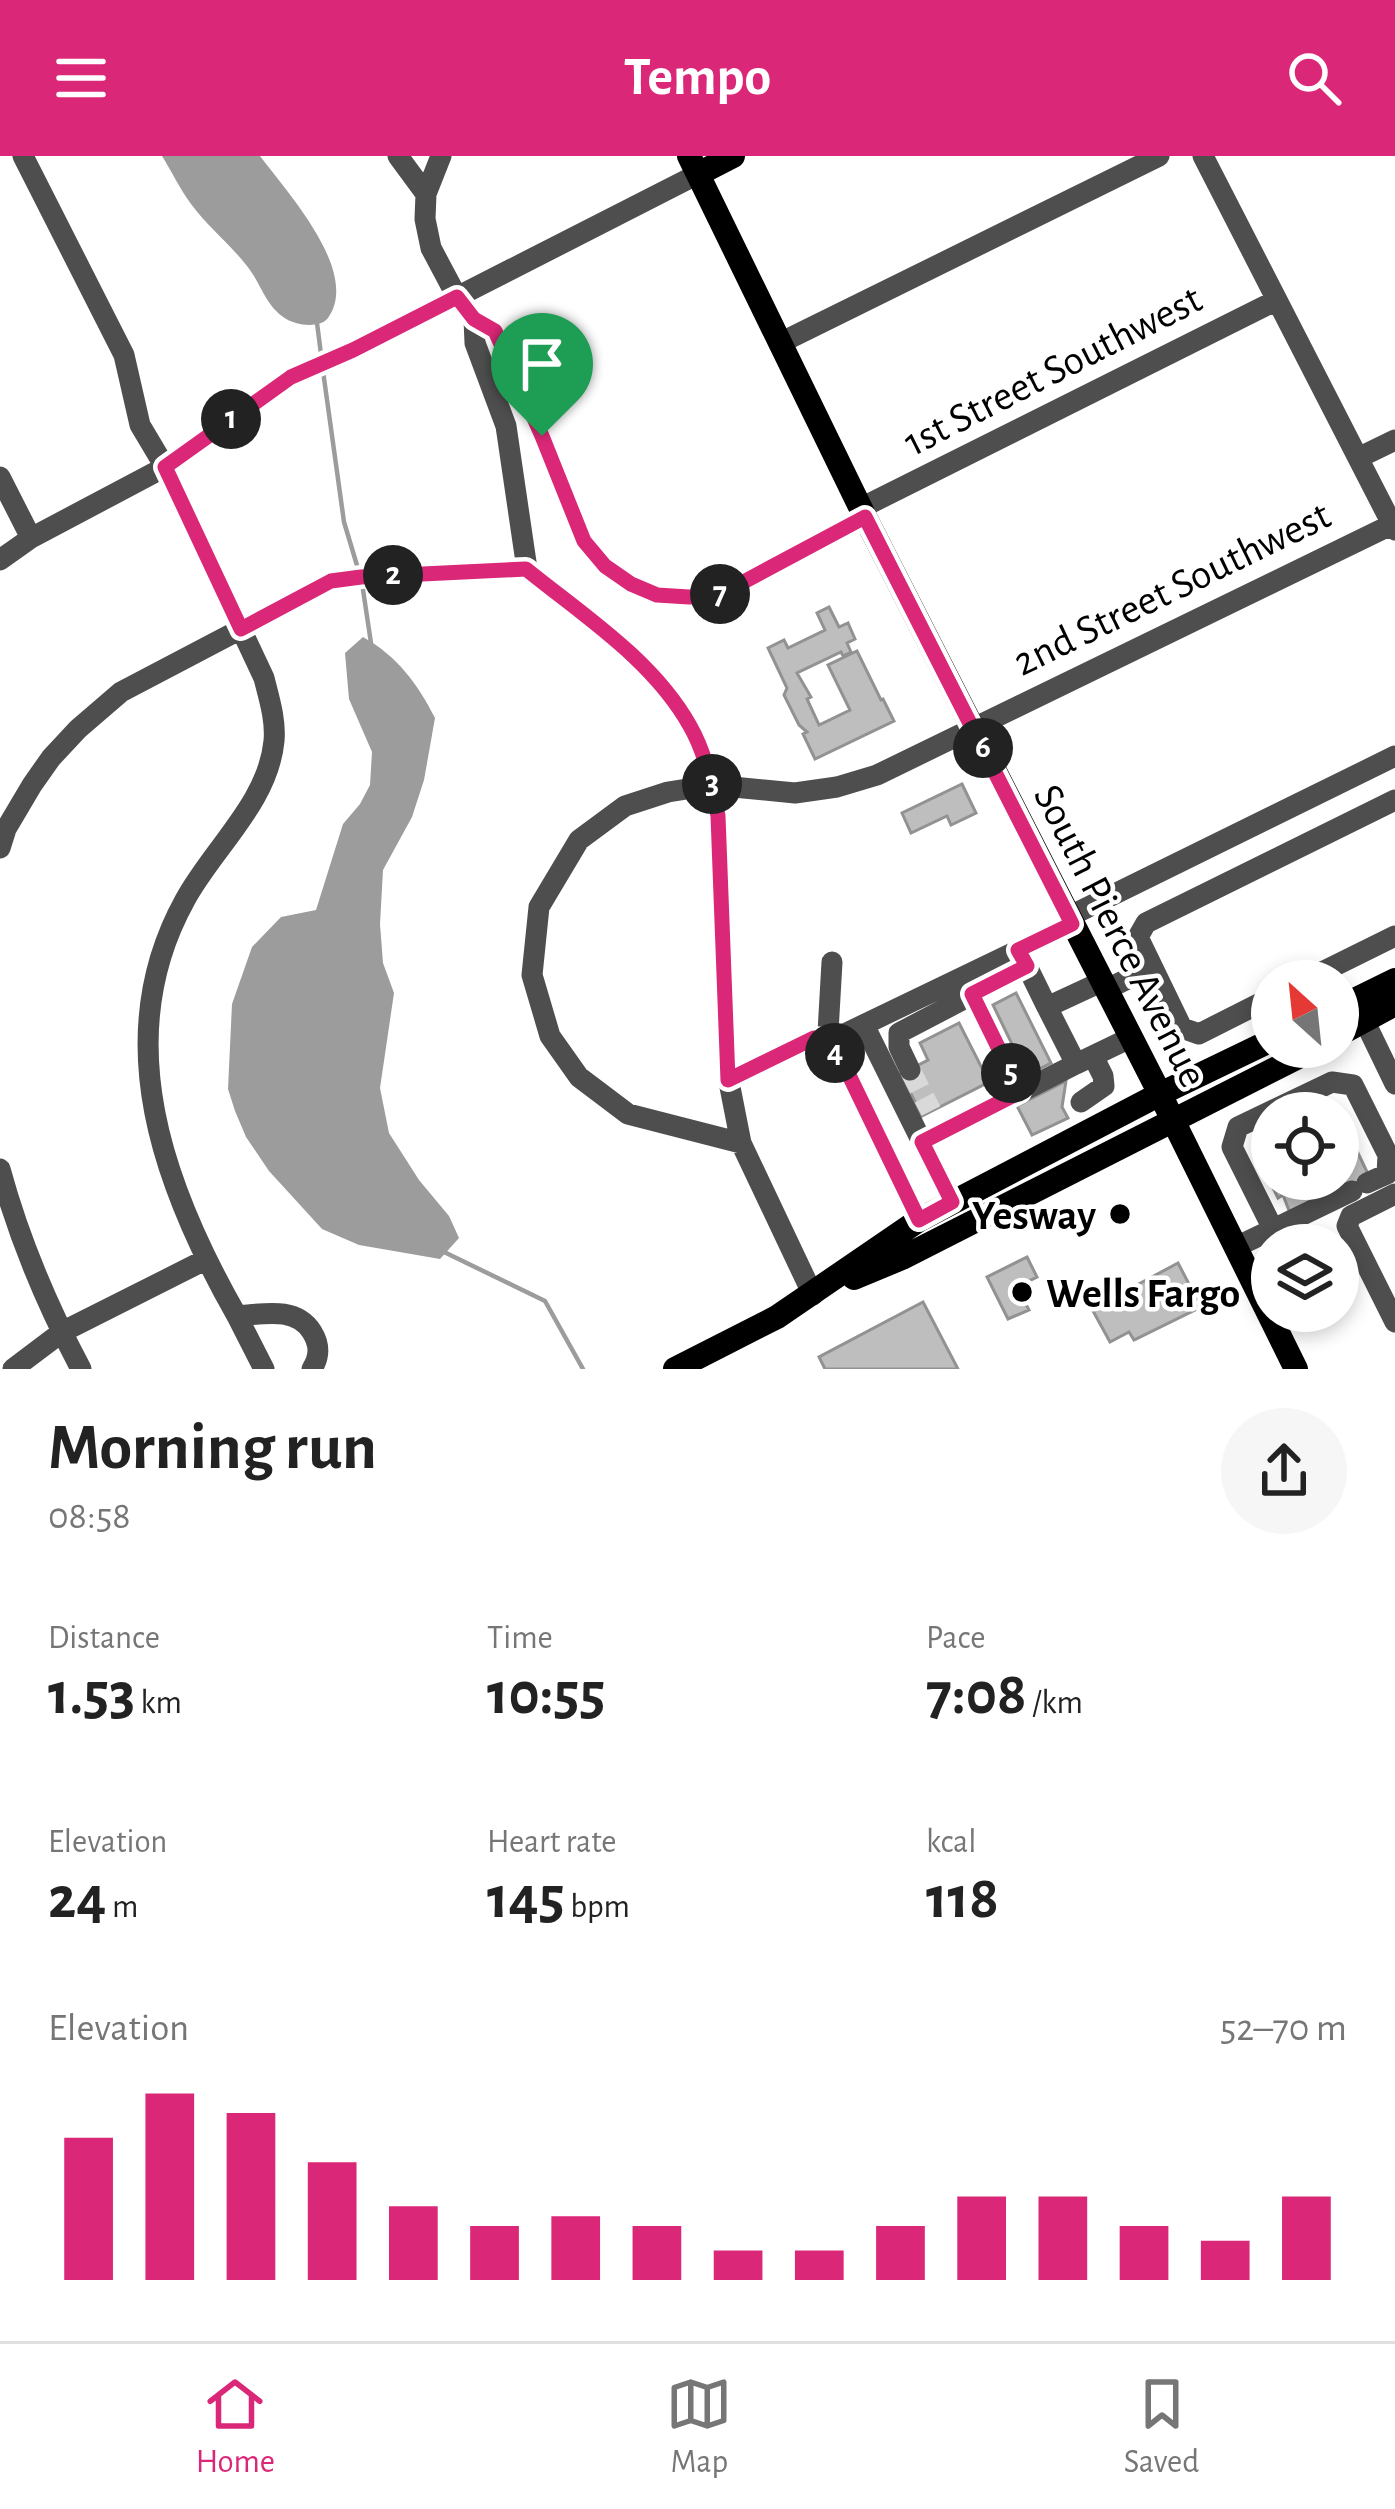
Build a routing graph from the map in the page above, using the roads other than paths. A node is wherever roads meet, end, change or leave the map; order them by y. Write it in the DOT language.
graph roads {
  1 [pos="23,156"];
  2 [pos="398,156"];
  3 [pos="441,156"];
  4 [pos="733,156"];
  5 [pos="1159,156"];
  6 [pos="1203,156"];
  7 [pos="693,165"];
  8 [pos="426,194"];
  9 [pos="457,297"];
  10 [pos="1277,300"];
  11 [pos="474,319"];
  12 [pos="782,342"];
  13 [pos="1395,440"];
  14 [pos="1358,458"];
  15 [pos="165,467"];
  16 [pos="0,477"];
  17 [pos="863,513"];
  18 [pos="1394,526"];
  19 [pos="32,538"];
  20 [pos="0,560"];
  21 [pos="526,569"];
  22 [pos="241,629"];
  23 [pos="972,727"];
  24 [pos="1395,756"];
  25 [pos="712,785"];
  26 [pos="1395,800"];
  27 [pos="0,848"];
  28 [pos="1070,920"];
  29 [pos="1395,936"];
  30 [pos="1023,958"];
  31 [pos="1346,960"];
  32 [pos="832,962"];
  33 [pos="1152,967"];
  34 [pos="1395,980"];
  35 [pos="1103,986"];
  36 [pos="972,994"];
  37 [pos="1359,998"];
  38 [pos="1395,1004"];
  39 [pos="1047,1007"];
  40 [pos="1251,1008"];
  41 [pos="1364,1020"];
  42 [pos="1359,1023"];
  43 [pos="864,1024"];
  44 [pos="1130,1038"];
  45 [pos="832,1040"];
  46 [pos="1251,1050"];
  47 [pos="1085,1060"];
  48 [pos="1276,1068"];
  49 [pos="1320,1068"];
  50 [pos="910,1070"];
  51 [pos="728,1080"];
  52 [pos="1326,1084"];
  53 [pos="1395,1084"];
  54 [pos="1020,1092"];
  55 [pos="1160,1094"];
  56 [pos="1081,1102"];
  57 [pos="1173,1120"];
  58 [pos="932,1128"];
  59 [pos="741,1143"];
  60 [pos="0,1169"];
  61 [pos="1375,1185"];
  62 [pos="952,1202"];
  63 [pos="919,1220"];
  64 [pos="1271,1224"];
  65 [pos="1282,1224"];
  66 [pos="1251,1239"];
  67 [pos="1236,1247"];
  68 [pos="205,1260"];
  69 [pos="812,1295"];
  70 [pos="237,1316"];
  71 [pos="1395,1322"];
  72 [pos="62,1332"];
  73 [pos="14,1369"];
  74 [pos="81,1369"];
  75 [pos="264,1369"];
  76 [pos="312,1369"];
  77 [pos="675,1369"];
  78 [pos="1296,1369"];
  1 -- 15 [label="street"];
  2 -- 8 [label="street"];
  3 -- 8 [label="street"];
  4 -- 7 [label="main road"];
  5 -- 12 [label="street"];
  6 -- 10 [label="street"];
  7 -- 9 [label="street"];
  7 -- 12 [label="main road, South Pierce Avenue"];
  8 -- 9 [label="street, 1st Street Southwest"];
  9 -- 11 [label="street, 1st Street Southwest"];
  9 -- 15 [label="street"];
  10 -- 14 [label="street"];
  10 -- 17 [label="street, 1st Street Southwest"];
  11 -- 17 [label="street, 1st Street Southwest"];
  11 -- 21 [label="street"];
  12 -- 17 [label="main road, South Pierce Avenue"];
  13 -- 14 [label="street"];
  14 -- 18 [label="street"];
  15 -- 19 [label="street"];
  15 -- 22 [label="street"];
  16 -- 19 [label="street"];
  17 -- 23 [label="main road, South Pierce Avenue"];
  18 -- 23 [label="street, 2nd Street Southwest"];
  19 -- 20 [label="street"];
  21 -- 22 [label="street"];
  21 -- 25 [label="street"];
  22 -- 27 [label="street"];
  22 -- 68 [label="street"];
  23 -- 25 [label="street, 2nd Street Southwest"];
  23 -- 28 [label="main road, South Pierce Avenue"];
  24 -- 28 [label="street"];
  25 -- 51 [label="street"];
  25 -- 59 [label="street, 2nd Street Southwest"];
  26 -- 33 [label="street"];
  28 -- 30 [label="street"];
  28 -- 35 [label="main road, South Pierce Avenue"];
  29 -- 31 [label="street"];
  30 -- 36 [label="street"];
  30 -- 39 [label="street"];
  30 -- 43 [label="street"];
  32 -- 45 [label="street"];
  33 -- 35 [label="street"];
  33 -- 40 [label="street"];
  34 -- 37 [label="main road"];
  35 -- 39 [label="street"];
  35 -- 44 [label="main road, South Pierce Avenue"];
  36 -- 50 [label="street"];
  36 -- 54 [label="street"];
  38 -- 41 [label="main road"];
  39 -- 47 [label="street"];
  41 -- 42 [label="main road"];
  41 -- 53 [label="street"];
  43 -- 45 [label="street"];
  43 -- 58 [label="street"];
  44 -- 47 [label="street"];
  44 -- 55 [label="main road, South Pierce Avenue"];
  45 -- 51 [label="street"];
  45 -- 63 [label="street"];
  46 -- 55 [label="main road"];
  47 -- 54 [label="street"];
  47 -- 56 [label="street"];
  48 -- 57 [label="main road"];
  49 -- 52 [label="street"];
  51 -- 59 [label="street"];
  52 -- 61 [label="street"];
  52 -- 64 [label="street"];
  54 -- 58 [label="street"];
  55 -- 57 [label="main road, South Pierce Avenue"];
  55 -- 62 [label="main road"];
  57 -- 67 [label="main road, South Pierce Avenue"];
  57 -- 69 [label="main road"];
  58 -- 62 [label="street"];
  59 -- 69 [label="street"];
  60 -- 72 [label="street"];
  61 -- 65 [label="street"];
  61 -- 71 [label="street"];
  62 -- 63 [label="main road"];
  63 -- 69 [label="main road"];
  66 -- 67 [label="street"];
  67 -- 78 [label="main road, South Pierce Avenue"];
  68 -- 70 [label="street"];
  68 -- 72 [label="street"];
  69 -- 77 [label="main road"];
  70 -- 75 [label="street"];
  70 -- 76 [label="street"];
  72 -- 73 [label="street"];
  72 -- 74 [label="street"];
}
